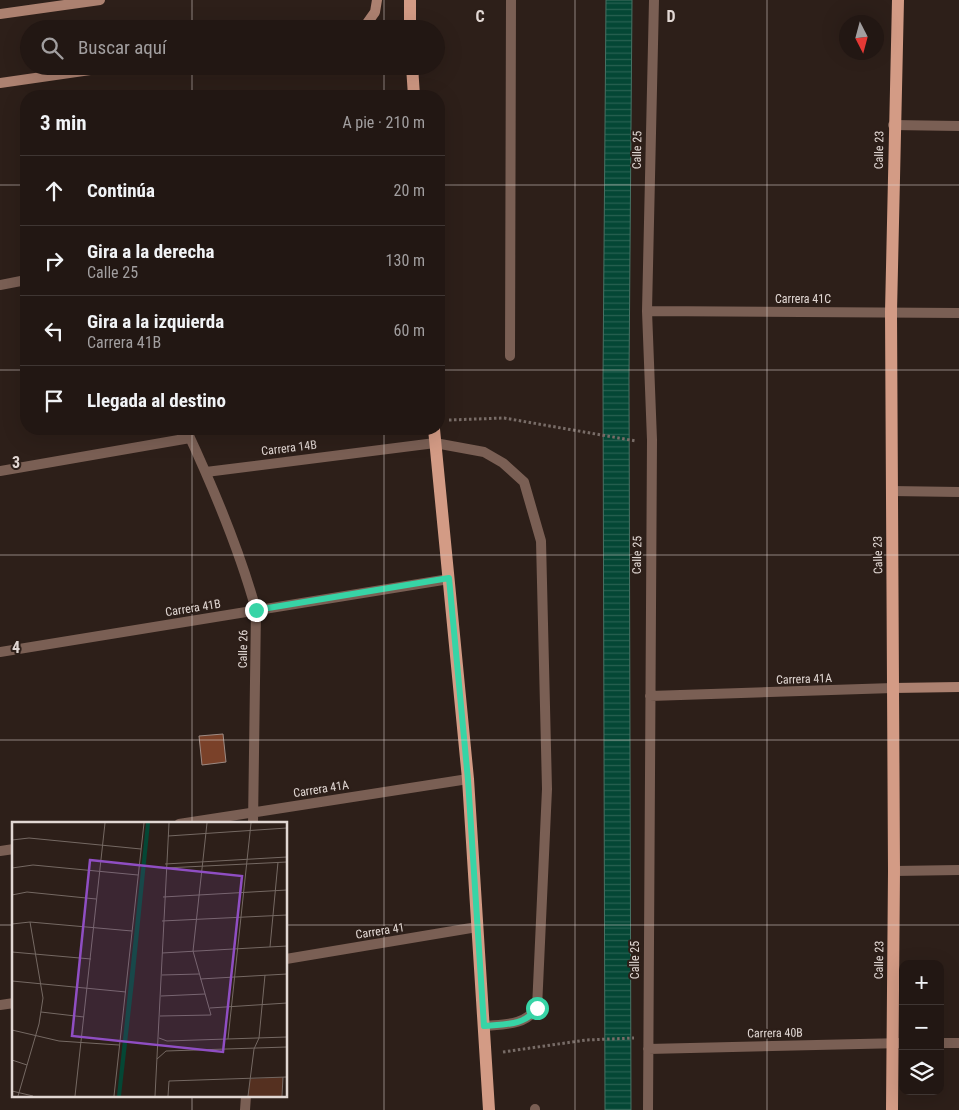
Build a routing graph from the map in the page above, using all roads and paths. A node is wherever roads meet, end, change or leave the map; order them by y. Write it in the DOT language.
graph roads {
  1 [pos="100,0"];
  2 [pos="377,0"];
  3 [pos="410,0"];
  4 [pos="511,0"];
  5 [pos="654,0"];
  6 [pos="898,0"];
  7 [pos="0,14"];
  8 [pos="369,20"];
  9 [pos="410,20"];
  10 [pos="56,75"];
  11 [pos="413,75"];
  12 [pos="0,83"];
  13 [pos="414,90"];
  14 [pos="894,125"];
  15 [pos="959,126"];
  16 [pos="20,281"];
  17 [pos="0,285"];
  18 [pos="647,311"];
  19 [pos="891,312"];
  20 [pos="959,313"];
  21 [pos="510,356"];
  22 [pos="448,420"];
  23 [pos="183,435"];
  24 [pos="188,435"];
  25 [pos="434,435"];
  26 [pos="435,442"];
  27 [pos="632,442"];
  28 [pos="0,471"];
  29 [pos="206,472"];
  30 [pos="891,491"];
  31 [pos="959,492"];
  32 [pos="449,578"];
  33 [pos="256,610"];
  34 [pos="0,652"];
  35 [pos="959,687"];
  36 [pos="893,688"];
  37 [pos="650,696"];
  38 [pos="468,780"];
  39 [pos="253,812"];
  40 [pos="191,822"];
  41 [pos="253,822"];
  42 [pos="959,870"];
  43 [pos="894,871"];
  44 [pos="477,927"];
  45 [pos="288,959"];
  46 [pos="484,1026"];
  47 [pos="634,1038"];
  48 [pos="897,1043"];
  49 [pos="944,1043"];
  50 [pos="959,1043"];
  51 [pos="648,1048"];
  52 [pos="485,1054"];
  53 [pos="489,1110"];
  54 [pos="648,1110"];
  55 [pos="892,1110"];
  1 -- 7 [label="street"];
  2 -- 8 [label="street"];
  3 -- 9 [label="main road"];
  4 -- 21 [label="street"];
  5 -- 18 [label="street, Calle 25"];
  6 -- 14 [label="main road, Calle 23"];
  10 -- 12 [label="street"];
  11 -- 13 [label="main road"];
  14 -- 15 [label="street"];
  14 -- 19 [label="main road, Calle 23"];
  16 -- 17 [label="street"];
  18 -- 19 [label="street, Carrera 41C"];
  18 -- 37 [label="street, Calle 25"];
  19 -- 20 [label="street, Carrera 41C"];
  19 -- 30 [label="main road, Calle 23"];
  22 -- 27 [label="path"];
  23 -- 28 [label="street"];
  24 -- 29 [label="street, Calle 26"];
  25 -- 26 [label="main road"];
  26 -- 29 [label="street, Carrera 14B"];
  26 -- 32 [label="main road"];
  26 -- 46 [label="street, Carrera 14B"];
  29 -- 33 [label="street, Calle 26"];
  30 -- 31 [label="street"];
  30 -- 36 [label="main road, Calle 23"];
  32 -- 33 [label="street, Carrera 41B"];
  32 -- 38 [label="main road"];
  33 -- 34 [label="street, Carrera 41B"];
  33 -- 39 [label="street, Calle 26"];
  35 -- 36 [label="street, Carrera 41A"];
  36 -- 37 [label="street, Carrera 41A"];
  36 -- 43 [label="main road, Calle 23"];
  37 -- 51 [label="street, Calle 25"];
  38 -- 39 [label="street, Carrera 41A"];
  38 -- 44 [label="main road"];
  39 -- 40 [label="street, Carrera 41A"];
  39 -- 41 [label="street, Calle 26"];
  42 -- 43 [label="street"];
  43 -- 48 [label="main road, Calle 23"];
  44 -- 45 [label="street, Carrera 41"];
  44 -- 46 [label="main road"];
  46 -- 52 [label="main road"];
  47 -- 52 [label="path"];
  48 -- 51 [label="street, Carrera 40B"];
  48 -- 55 [label="main road, Calle 23"];
  49 -- 50 [label="street"];
  51 -- 54 [label="street, Calle 25"];
  52 -- 53 [label="main road"];
}
